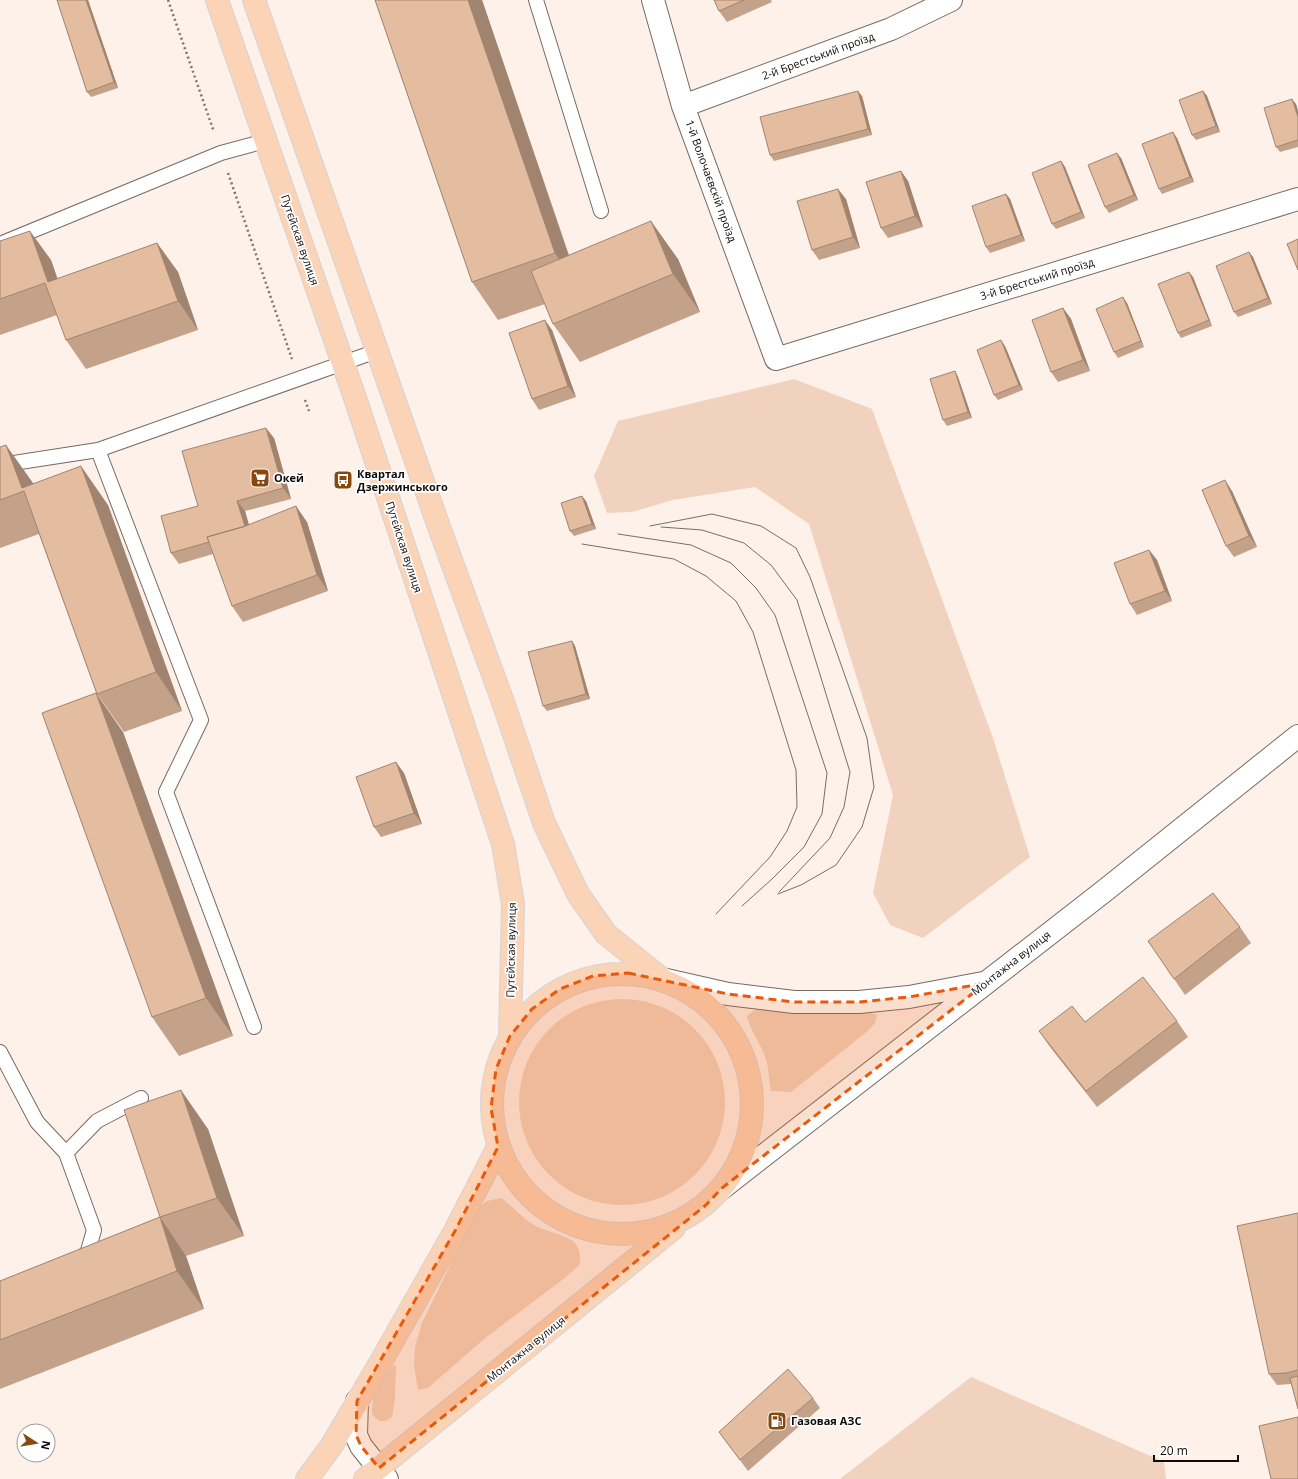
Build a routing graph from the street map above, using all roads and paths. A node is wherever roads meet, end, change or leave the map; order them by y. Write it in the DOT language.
graph roads {
  1 [pos="168,0"];
  2 [pos="217,0"];
  3 [pos="254,0"];
  4 [pos="536,0"];
  5 [pos="653,0"];
  6 [pos="951,0"];
  7 [pos="683,106"];
  8 [pos="265,141"];
  9 [pos="221,153"];
  10 [pos="1298,199"];
  11 [pos="601,211"];
  12 [pos="0,244"];
  13 [pos="377,351"];
  14 [pos="776,359"];
  15 [pos="343,363"];
  16 [pos="298,379"];
  17 [pos="309,411"];
  18 [pos="98,450"];
  19 [pos="0,465"];
  20 [pos="1298,736"];
  21 [pos="662,980"];
  22 [pos="986,983"];
  23 [pos="254,1027"];
  24 [pos="510,1036"];
  25 [pos="0,1052"];
  26 [pos="141,1098"];
  27 [pos="498,1147"];
  28 [pos="66,1153"];
  29 [pos="722,1188"];
  30 [pos="688,1218"];
  31 [pos="70,1271"];
  32 [pos="357,1402"];
  33 [pos="377,1475"];
  34 [pos="307,1479"];
  1 -- 9 [label="path"];
  2 -- 8 [label="main road, Путєйская вулиця"];
  3 -- 13 [label="main road"];
  4 -- 11 [label="lane"];
  5 -- 7 [label="street, 1-й Волочаєвскій проїзд"];
  6 -- 7 [label="street, 2-й Брестський проїзд"];
  7 -- 14 [label="street, 1-й Волочаєвскій проїзд"];
  8 -- 9 [label="lane"];
  8 -- 15 [label="main road, Путєйская вулиця"];
  9 -- 12 [label="lane"];
  9 -- 16 [label="path"];
  10 -- 14 [label="street, 3-й Брестський проїзд"];
  13 -- 15 [label="lane"];
  13 -- 21 [label="main road"];
  15 -- 16 [label="lane"];
  15 -- 24 [label="main road, Путєйская вулиця"];
  16 -- 17 [label="path"];
  16 -- 18 [label="lane"];
  18 -- 19 [label="lane"];
  18 -- 23 [label="lane"];
  20 -- 22 [label="street, Монтажна вулиця"];
  21 -- 22 [label="street"];
  21 -- 24 [label="main road"];
  21 -- 29 [label="main road"];
  22 -- 29 [label="street, Монтажна вулиця"];
  24 -- 27 [label="main road"];
  25 -- 28 [label="lane"];
  26 -- 28 [label="lane"];
  27 -- 30 [label="main road"];
  27 -- 32 [label="main road"];
  28 -- 31 [label="lane"];
  29 -- 30 [label="main road"];
  30 -- 33 [label="main road, Монтажна вулиця"];
  32 -- 33 [label="street"];
  32 -- 34 [label="main road"];
}
